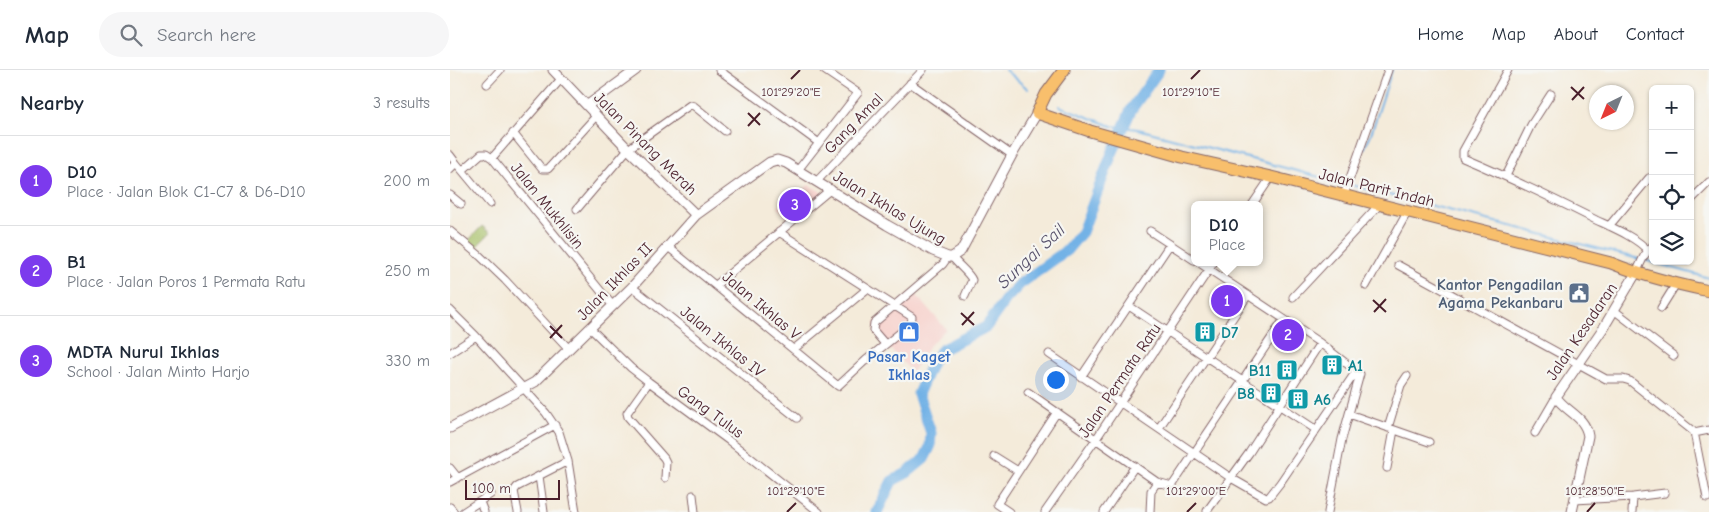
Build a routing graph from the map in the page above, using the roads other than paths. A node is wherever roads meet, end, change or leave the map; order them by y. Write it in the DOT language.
graph roads {
  1 [pos="500,70"];
  2 [pos="636,70"];
  3 [pos="719,70"];
  4 [pos="824,70"];
  5 [pos="923,70"];
  6 [pos="1064,70"];
  7 [pos="1388,70"];
  8 [pos="1508,70"];
  9 [pos="557,73"];
  10 [pos="488,84"];
  11 [pos="910,84"];
  12 [pos="1551,94"];
  13 [pos="588,105"];
  14 [pos="1038,113"];
  15 [pos="596,114"];
  16 [pos="725,131"];
  17 [pos="513,133"];
  18 [pos="819,143"];
  19 [pos="628,149"];
  20 [pos="1012,155"];
  21 [pos="450,156"];
  22 [pos="492,158"];
  23 [pos="456,163"];
  24 [pos="450,169"];
  25 [pos="463,170"];
  26 [pos="798,170"];
  27 [pos="1506,176"];
  28 [pos="1270,177"];
  29 [pos="1649,179"];
  30 [pos="817,181"];
  31 [pos="1709,182"];
  32 [pos="831,189"];
  33 [pos="1346,192"];
  34 [pos="450,195"];
  35 [pos="1694,197"];
  36 [pos="1255,201"];
  37 [pos="461,204"];
  38 [pos="490,204"];
  39 [pos="1380,204"];
  40 [pos="577,208"];
  41 [pos="1408,211"];
  42 [pos="696,214"];
  43 [pos="1609,226"];
  44 [pos="450,231"];
  45 [pos="1150,231"];
  46 [pos="779,232"];
  47 [pos="1170,244"];
  48 [pos="667,246"];
  49 [pos="1648,250"];
  50 [pos="950,257"];
  51 [pos="1191,258"];
  52 [pos="1398,265"];
  53 [pos="1204,266"];
  54 [pos="1212,266"];
  55 [pos="1209,270"];
  56 [pos="1636,273"];
  57 [pos="1676,284"];
  58 [pos="716,285"];
  59 [pos="1366,286"];
  60 [pos="632,287"];
  61 [pos="867,289"];
  62 [pos="1709,291"];
  63 [pos="1248,295"];
  64 [pos="965,296"];
  65 [pos="1294,297"];
  66 [pos="613,306"];
  67 [pos="1129,306"];
  68 [pos="894,307"];
  69 [pos="1661,308"];
  70 [pos="450,310"];
  71 [pos="1615,311"];
  72 [pos="1284,320"];
  73 [pos="590,328"];
  74 [pos="1168,332"];
  75 [pos="476,336"];
  76 [pos="1320,343"];
  77 [pos="885,344"];
  78 [pos="569,349"];
  79 [pos="794,349"];
  80 [pos="450,353"];
  81 [pos="1049,354"];
  82 [pos="1674,356"];
  83 [pos="1206,358"];
  84 [pos="1579,364"];
  85 [pos="1357,370"];
  86 [pos="1407,376"];
  87 [pos="1081,377"];
  88 [pos="649,382"];
  89 [pos="1242,382"];
  90 [pos="523,389"];
  91 [pos="1028,392"];
  92 [pos="1556,397"];
  93 [pos="1120,403"];
  94 [pos="1279,406"];
  95 [pos="1057,412"];
  96 [pos="1350,414"];
  97 [pos="797,418"];
  98 [pos="554,425"];
  99 [pos="450,428"];
  100 [pos="1160,428"];
  101 [pos="1391,429"];
  102 [pos="1315,430"];
  103 [pos="1709,430"];
  104 [pos="1535,433"];
  105 [pos="1694,433"];
  106 [pos="1096,439"];
  107 [pos="1430,442"];
  108 [pos="1195,452"];
  109 [pos="994,456"];
  110 [pos="568,461"];
  111 [pos="1135,466"];
  112 [pos="450,468"];
  113 [pos="1387,468"];
  114 [pos="1018,472"];
  115 [pos="1706,473"];
  116 [pos="539,476"];
  117 [pos="458,478"];
  118 [pos="665,478"];
  119 [pos="1231,478"];
  120 [pos="450,482"];
  121 [pos="1157,482"];
  122 [pos="1665,493"];
  123 [pos="491,494"];
  124 [pos="693,495"];
  125 [pos="1633,497"];
  126 [pos="1706,498"];
  127 [pos="1574,500"];
  128 [pos="480,502"];
  129 [pos="450,507"];
  130 [pos="1207,510"];
  131 [pos="454,512"];
  132 [pos="462,512"];
  133 [pos="484,512"];
  134 [pos="518,512"];
  135 [pos="544,512"];
  136 [pos="576,512"];
  137 [pos="696,512"];
  138 [pos="819,512"];
  139 [pos="1009,512"];
  140 [pos="1045,512"];
  141 [pos="1104,512"];
  142 [pos="1150,512"];
  143 [pos="1328,512"];
  144 [pos="1572,512"];
  145 [pos="1632,512"];
  1 -- 10 [label="street"];
  2 -- 13 [label="street"];
  3 -- 18 [label="street"];
  4 -- 18 [label="street"];
  5 -- 11 [label="street, Gang Amal"];
  6 -- 14 [label="main road"];
  7 -- 33 [label="street"];
  8 -- 27 [label="street"];
  9 -- 13 [label="street, Jalan Pinang Merah"];
  9 -- 17 [label="street"];
  11 -- 20 [label="street"];
  11 -- 30 [label="street, Gang Amal"];
  12 -- 27 [label="street"];
  13 -- 15 [label="street, Jalan Pinang Merah"];
  14 -- 20 [label="street, Jalan Ikhlas Ujung"];
  14 -- 28 [label="main road, Jalan Parit Indah"];
  15 -- 17 [label="street"];
  15 -- 19 [label="street, Jalan Pinang Merah"];
  16 -- 19 [label="street"];
  17 -- 22 [label="street"];
  18 -- 26 [label="street"];
  19 -- 40 [label="street"];
  19 -- 42 [label="street, Jalan Pinang Merah"];
  20 -- 50 [label="street, Jalan Ikhlas Ujung"];
  21 -- 23 [label="street"];
  22 -- 25 [label="street, Jalan Mukhlisin"];
  22 -- 66 [label="street, Jalan Mukhlisin"];
  23 -- 24 [label="street"];
  23 -- 25 [label="street"];
  25 -- 38 [label="street"];
  26 -- 30 [label="street, Jalan Ikhlas Ujung"];
  26 -- 42 [label="street, Jalan Ikhlas Ujung"];
  27 -- 43 [label="street"];
  28 -- 33 [label="main road, Jalan Parit Indah"];
  28 -- 36 [label="street"];
  29 -- 43 [label="street"];
  30 -- 32 [label="street, Jalan Ikhlas Ujung"];
  31 -- 35 [label="street"];
  32 -- 46 [label="street"];
  32 -- 50 [label="street, Jalan Ikhlas Ujung"];
  33 -- 39 [label="main road, Jalan Parit Indah"];
  34 -- 37 [label="street"];
  39 -- 41 [label="main road, Jalan Parit Indah"];
  39 -- 65 [label="street"];
  41 -- 56 [label="main road, Jalan Parit Indah"];
  41 -- 59 [label="street"];
  42 -- 48 [label="street, Jalan Ikhlas II"];
  43 -- 49 [label="street"];
  44 -- 78 [label="street"];
  45 -- 47 [label="street"];
  46 -- 58 [label="street"];
  46 -- 61 [label="street"];
  47 -- 51 [label="street"];
  47 -- 67 [label="street"];
  48 -- 58 [label="street, Jalan Ikhlas V"];
  48 -- 60 [label="street, Jalan Ikhlas II"];
  49 -- 56 [label="street"];
  50 -- 64 [label="street"];
  50 -- 68 [label="street"];
  52 -- 84 [label="street"];
  53 -- 55 [label="street"];
  54 -- 55 [label="street, Jalan Permata Ratu"];
  55 -- 63 [label="street"];
  55 -- 74 [label="street, Jalan Permata Ratu"];
  56 -- 57 [label="main road, Jalan Parit Indah"];
  56 -- 71 [label="street, Jalan Kesadaran"];
  57 -- 62 [label="main road, Jalan Parit Indah"];
  57 -- 69 [label="street"];
  58 -- 79 [label="street, Jalan Ikhlas V"];
  60 -- 66 [label="street, Jalan Ikhlas II"];
  60 -- 97 [label="street, Jalan Ikhlas IV"];
  61 -- 68 [label="street"];
  61 -- 79 [label="street"];
  63 -- 72 [label="street"];
  63 -- 83 [label="street"];
  66 -- 73 [label="street, Jalan Ikhlas II"];
  67 -- 74 [label="street"];
  67 -- 87 [label="street"];
  68 -- 77 [label="street"];
  68 -- 77 [label="street"];
  70 -- 75 [label="street"];
  71 -- 82 [label="street"];
  71 -- 84 [label="street, Jalan Kesadaran"];
  72 -- 76 [label="street"];
  72 -- 89 [label="street"];
  73 -- 78 [label="street, Jalan Ikhlas II"];
  73 -- 88 [label="street, Gang Tulus"];
  74 -- 83 [label="street"];
  74 -- 93 [label="street, Jalan Permata Ratu"];
  75 -- 80 [label="street"];
  75 -- 90 [label="street"];
  76 -- 85 [label="street"];
  76 -- 94 [label="street"];
  77 -- 79 [label="street, Jalan Ikhlas V"];
  78 -- 90 [label="street, Jalan Ikhlas II"];
  81 -- 87 [label="street"];
  83 -- 89 [label="street"];
  83 -- 100 [label="street"];
  84 -- 92 [label="street, Jalan Kesadaran"];
  84 -- 105 [label="street"];
  85 -- 96 [label="street"];
  85 -- 102 [label="street"];
  86 -- 101 [label="street"];
  87 -- 93 [label="street"];
  88 -- 118 [label="street"];
  88 -- 138 [label="street, Gang Tulus"];
  89 -- 94 [label="street"];
  89 -- 108 [label="street"];
  90 -- 98 [label="street"];
  90 -- 99 [label="street, Jalan Ikhlas II"];
  91 -- 95 [label="street"];
  92 -- 104 [label="street"];
  92 -- 127 [label="street, Jalan Kesadaran"];
  93 -- 100 [label="street"];
  93 -- 106 [label="street, Jalan Permata Ratu"];
  94 -- 102 [label="street"];
  94 -- 119 [label="street"];
  95 -- 106 [label="street"];
  95 -- 114 [label="street"];
  96 -- 101 [label="street"];
  96 -- 143 [label="street"];
  98 -- 110 [label="street"];
  98 -- 117 [label="street"];
  100 -- 108 [label="street"];
  101 -- 107 [label="street"];
  101 -- 113 [label="street"];
  102 -- 119 [label="street"];
  103 -- 105 [label="street"];
  105 -- 115 [label="street"];
  106 -- 111 [label="street"];
  106 -- 140 [label="street, Jalan Permata Ratu"];
  108 -- 119 [label="street"];
  108 -- 121 [label="street"];
  109 -- 114 [label="street"];
  110 -- 116 [label="street"];
  110 -- 136 [label="street"];
  111 -- 121 [label="street"];
  111 -- 141 [label="street"];
  112 -- 117 [label="street"];
  114 -- 139 [label="street"];
  115 -- 126 [label="street"];
  116 -- 134 [label="street"];
  116 -- 135 [label="street"];
  117 -- 120 [label="street"];
  119 -- 130 [label="street"];
  121 -- 142 [label="street"];
  122 -- 125 [label="street"];
  123 -- 128 [label="street"];
  124 -- 137 [label="street"];
  125 -- 127 [label="street"];
  125 -- 145 [label="street"];
  127 -- 144 [label="street, Jalan Kesadaran"];
  128 -- 132 [label="street"];
  128 -- 133 [label="street"];
  129 -- 131 [label="street"];
}
